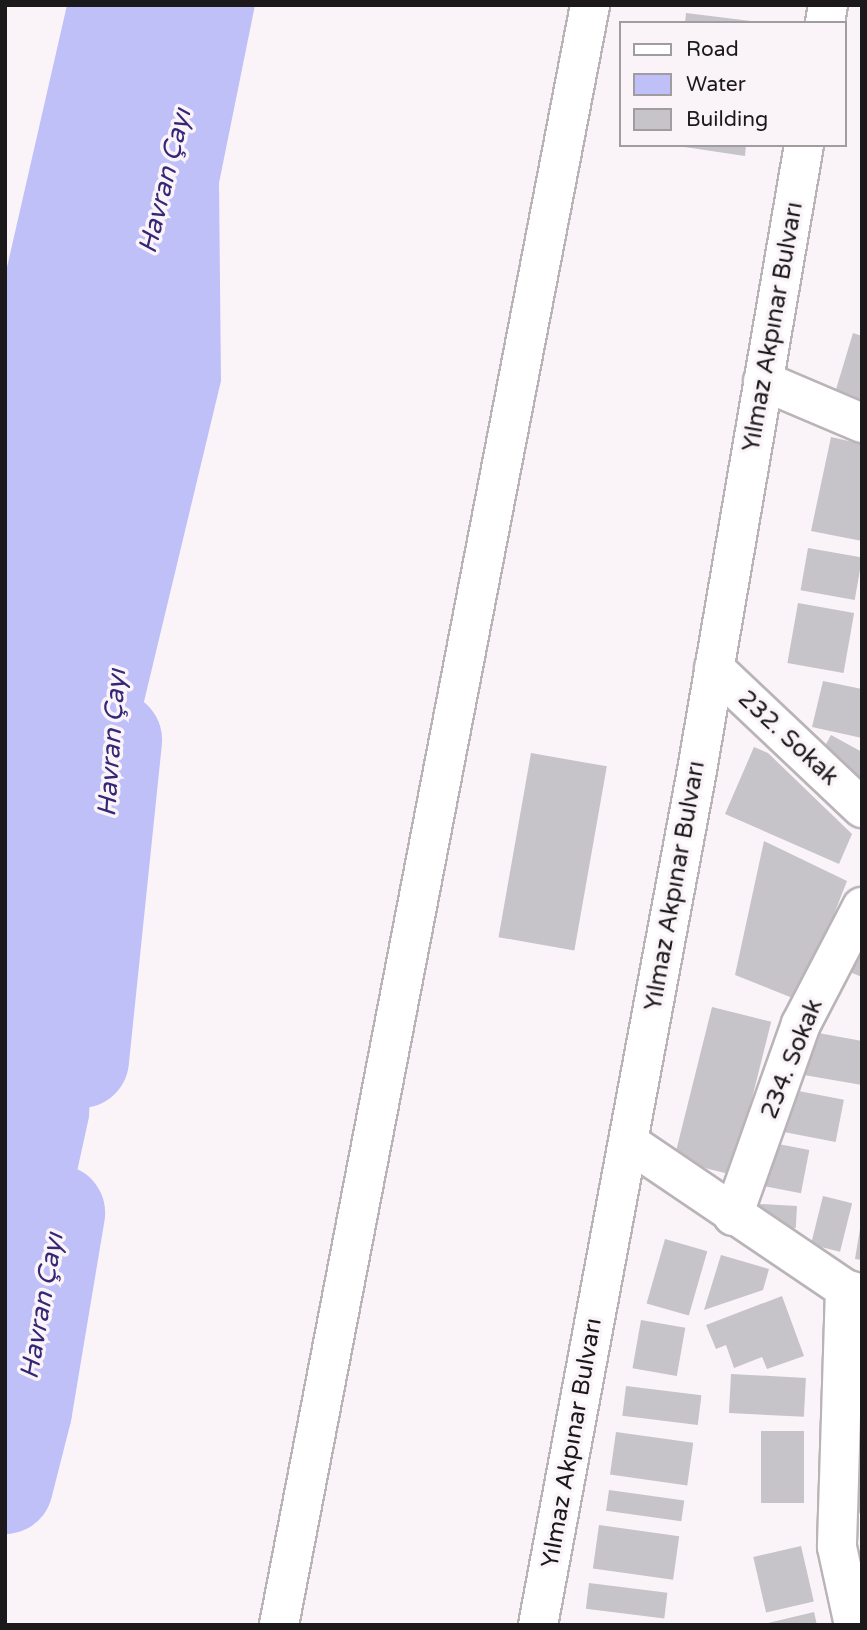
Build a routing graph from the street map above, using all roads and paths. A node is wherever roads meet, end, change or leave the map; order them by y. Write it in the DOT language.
graph roads {
  1 [pos="590,5"];
  2 [pos="804,147"];
  3 [pos="763,381"];
  4 [pos="862,423"];
  5 [pos="714,668"];
  6 [pos="862,808"];
  7 [pos="862,907"];
  8 [pos="628,1142"];
  9 [pos="733,1216"];
  10 [pos="853,1292"];
  11 [pos="279,1625"];
  12 [pos="538,1625"];
  13 [pos="854,1625"];
  1 -- 11 [label="street"];
  2 -- 3 [label="street, Yılmaz Akpınar Bulvarı"];
  3 -- 4 [label="street"];
  3 -- 5 [label="street, Yılmaz Akpınar Bulvarı"];
  5 -- 6 [label="street, 232. Sokak"];
  5 -- 8 [label="street, Yılmaz Akpınar Bulvarı"];
  7 -- 9 [label="street, 234. Sokak"];
  8 -- 9 [label="street"];
  8 -- 12 [label="street, Yılmaz Akpınar Bulvarı"];
  9 -- 10 [label="street"];
  10 -- 13 [label="street"];
}
